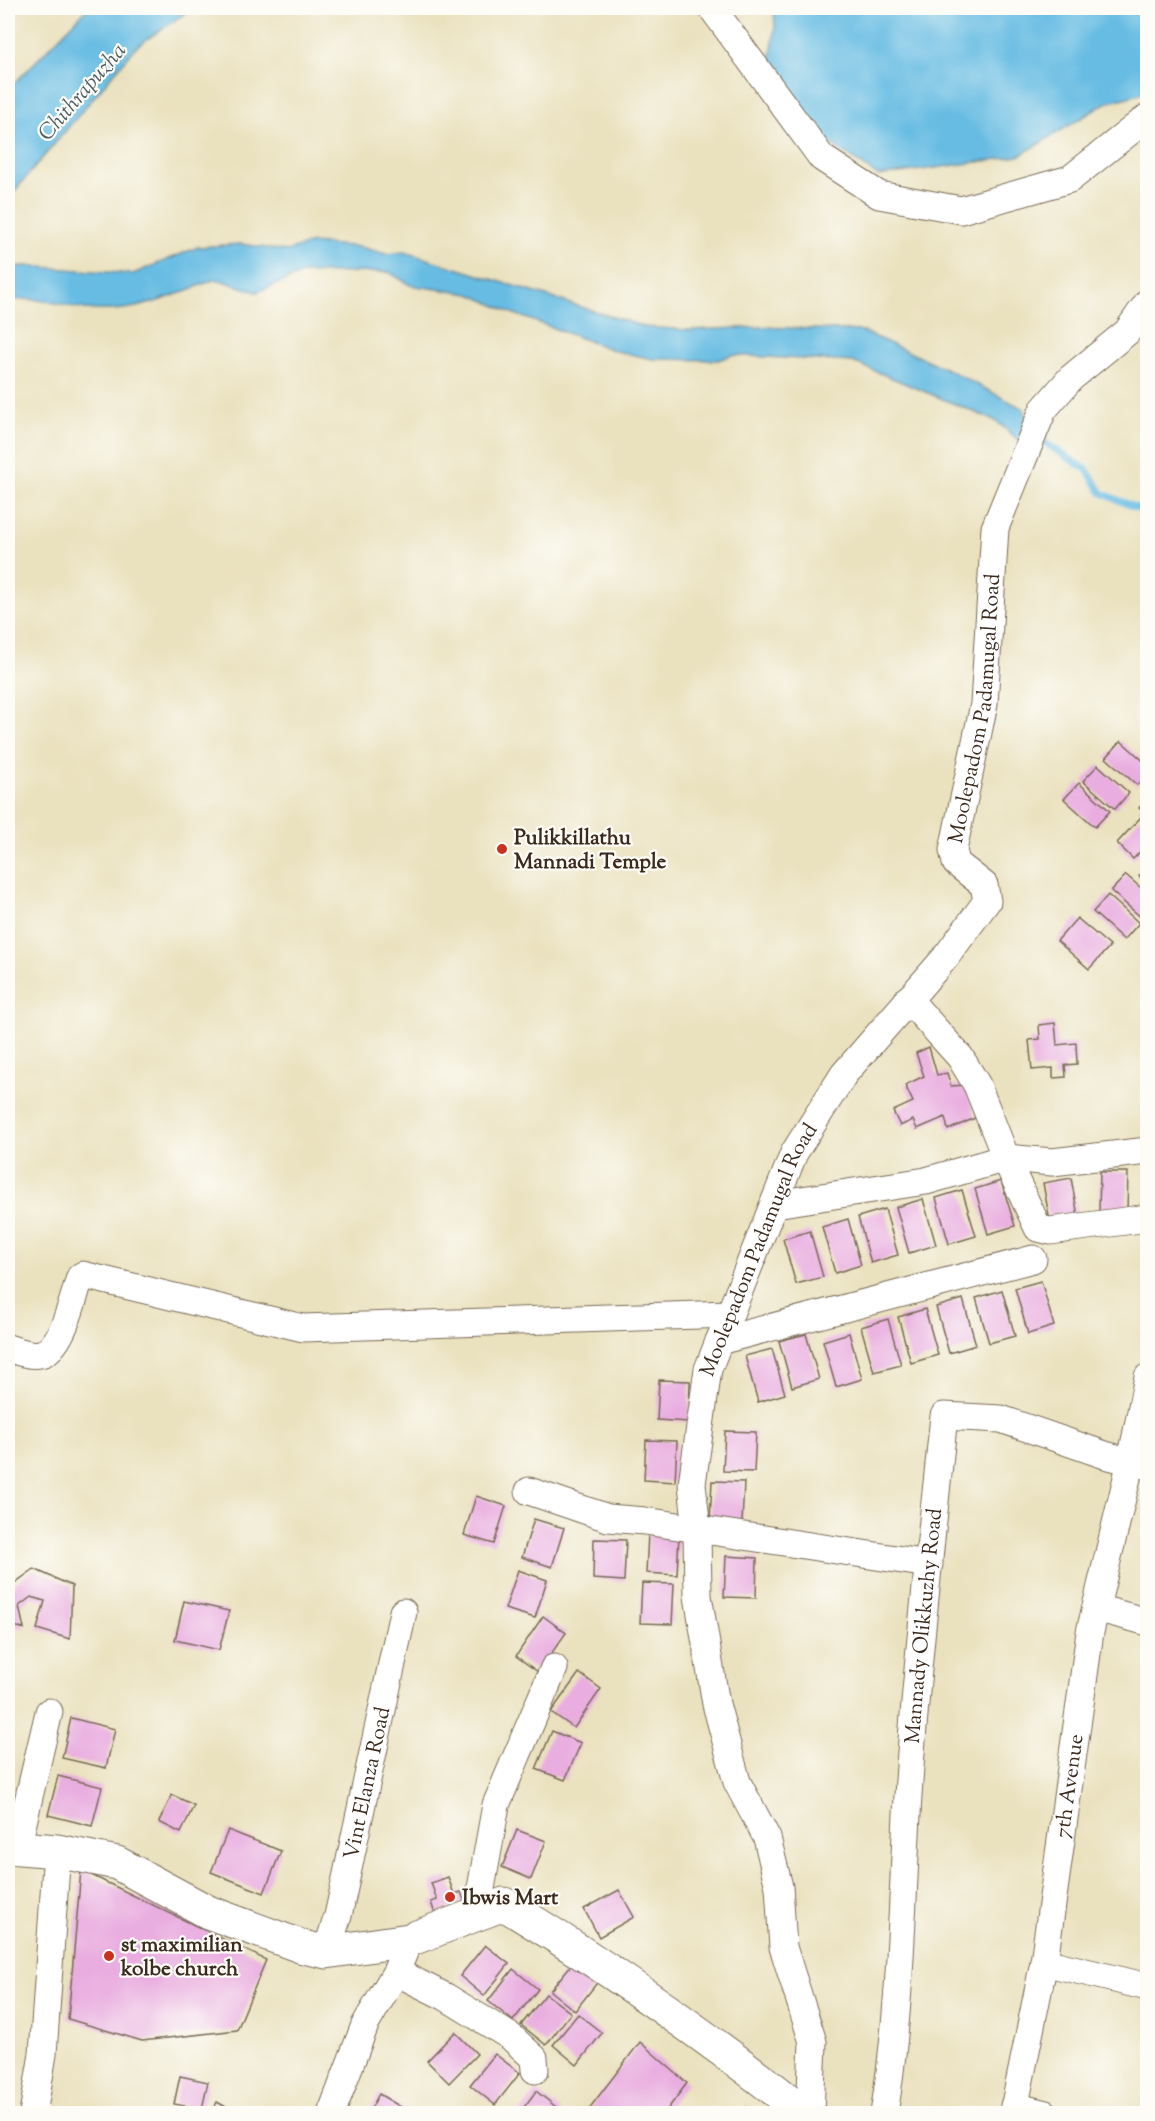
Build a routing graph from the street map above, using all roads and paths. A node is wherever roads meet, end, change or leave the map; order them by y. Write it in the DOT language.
graph roads {
  1 [pos="712,8"];
  2 [pos="1148,117"];
  3 [pos="1148,302"];
  4 [pos="908,999"];
  5 [pos="1148,1151"];
  6 [pos="1006,1158"];
  7 [pos="775,1204"];
  8 [pos="1148,1218"];
  9 [pos="1033,1259"];
  10 [pos="729,1314"];
  11 [pos="719,1341"];
  12 [pos="8,1348"];
  13 [pos="1148,1377"];
  14 [pos="1139,1463"];
  15 [pos="529,1491"];
  16 [pos="697,1530"];
  17 [pos="929,1564"];
  18 [pos="1096,1608"];
  19 [pos="403,1612"];
  20 [pos="1148,1622"];
  21 [pos="554,1668"];
  22 [pos="49,1712"];
  23 [pos="12,1847"];
  24 [pos="57,1851"];
  25 [pos="476,1916"];
  26 [pos="409,1940"];
  27 [pos="326,1952"];
  28 [pos="1044,1962"];
  29 [pos="396,1972"];
  30 [pos="1148,1987"];
  31 [pos="536,2070"];
  32 [pos="1014,2110"];
  33 [pos="33,2114"];
  34 [pos="331,2114"];
  35 [pos="808,2114"];
  36 [pos="884,2114"];
  37 [pos="1046,2114"];
  1 -- 2 [label="street"];
  3 -- 4 [label="street, Moolepadom Padamugal Road"];
  4 -- 6 [label="street"];
  4 -- 7 [label="street, Moolepadom Padamugal Road"];
  5 -- 6 [label="street"];
  6 -- 7 [label="street"];
  6 -- 8 [label="street"];
  7 -- 10 [label="street, Moolepadom Padamugal Road"];
  9 -- 11 [label="street"];
  10 -- 11 [label="street, Moolepadom Padamugal Road"];
  10 -- 12 [label="street"];
  11 -- 16 [label="street, Moolepadom Padamugal Road"];
  13 -- 14 [label="street"];
  14 -- 17 [label="street, Mannady Olikkuzhy Road"];
  14 -- 18 [label="street, 7th Avenue"];
  15 -- 16 [label="street"];
  16 -- 17 [label="street"];
  16 -- 35 [label="street, Moolepadom Padamugal Road"];
  17 -- 36 [label="street, Mannady Olikkuzhy Road"];
  18 -- 20 [label="street"];
  18 -- 28 [label="street, 7th Avenue"];
  19 -- 27 [label="street, Vint Elanza Road"];
  21 -- 25 [label="street"];
  22 -- 23 [label="street"];
  23 -- 24 [label="main road"];
  24 -- 27 [label="main road"];
  24 -- 33 [label="street"];
  25 -- 26 [label="main road"];
  25 -- 35 [label="main road"];
  26 -- 27 [label="main road"];
  26 -- 29 [label="street"];
  28 -- 30 [label="street"];
  28 -- 32 [label="street, 7th Avenue"];
  29 -- 31 [label="street"];
  29 -- 34 [label="street"];
  32 -- 37 [label="street"];
}
